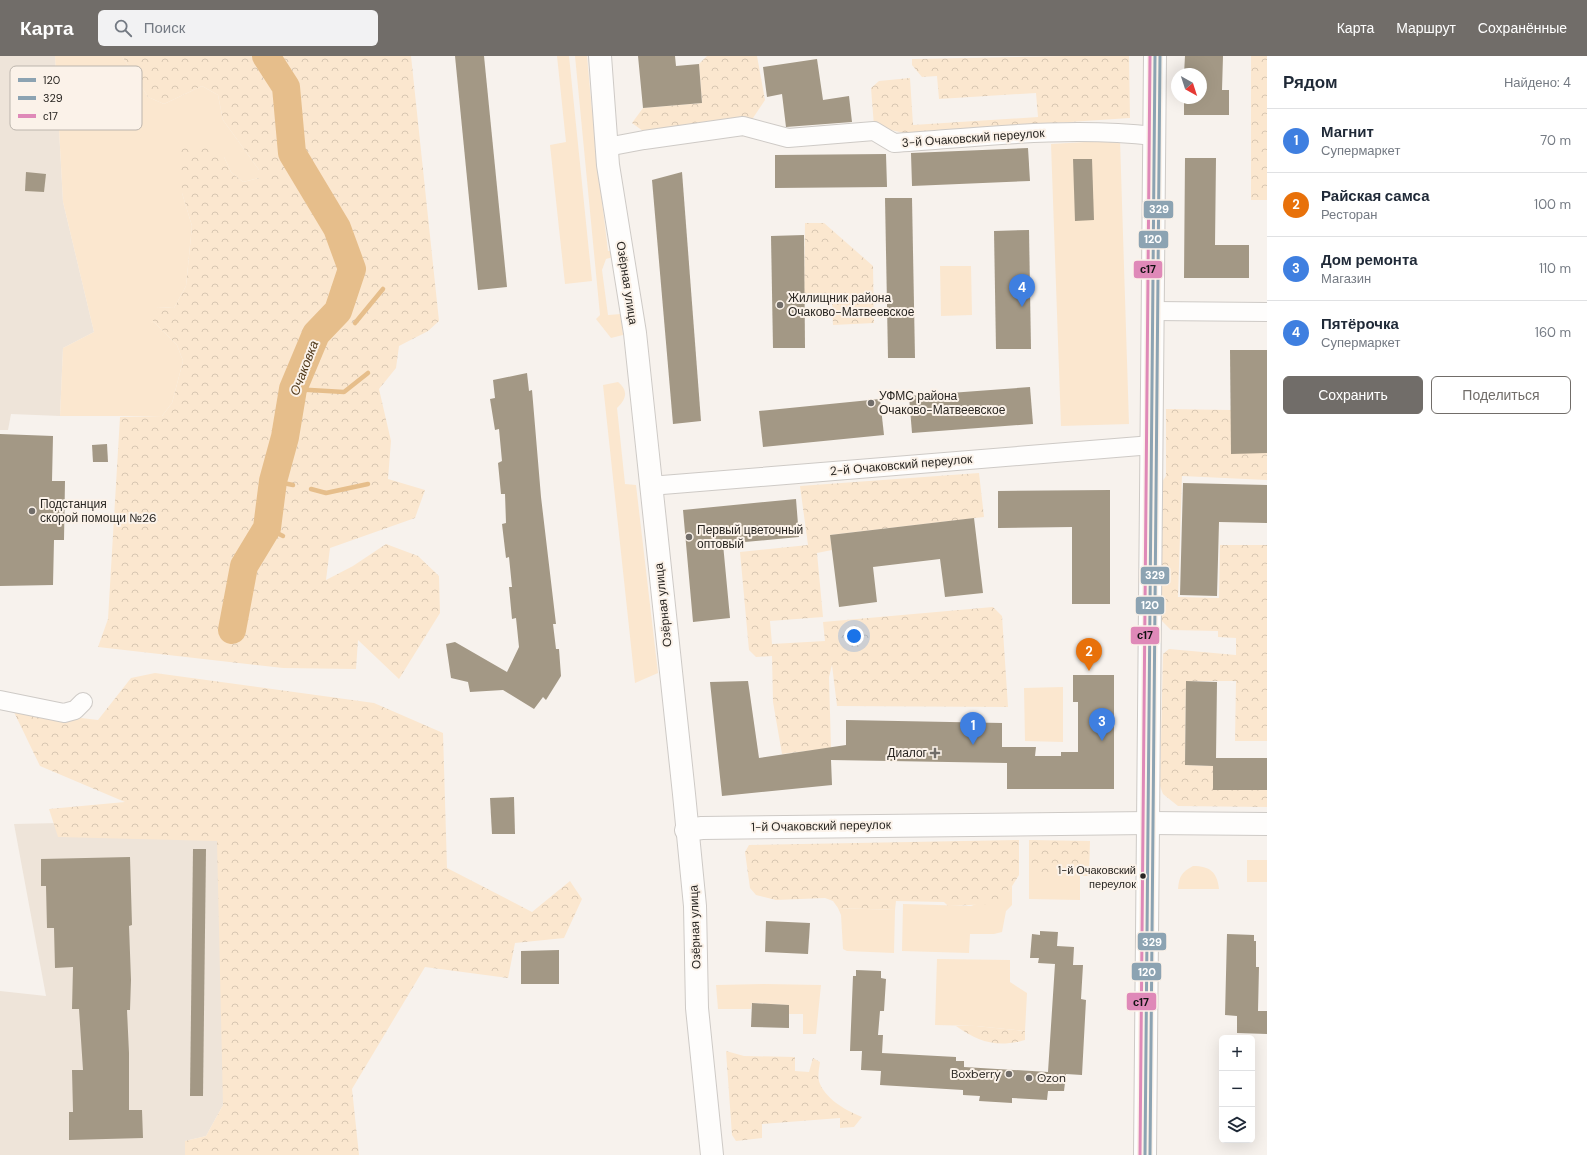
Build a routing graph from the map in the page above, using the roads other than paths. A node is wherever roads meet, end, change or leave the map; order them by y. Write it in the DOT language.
graph roads {
  1 [pos="600,56"];
  2 [pos="1154,56"];
  3 [pos="1154,136"];
  4 [pos="607,147"];
  5 [pos="1154,311"];
  6 [pos="1267,312"];
  7 [pos="1152,445"];
  8 [pos="650,486"];
  9 [pos="0,700"];
  10 [pos="83,702"];
  11 [pos="1149,823"];
  12 [pos="1267,824"];
  13 [pos="686,830"];
  14 [pos="712,1155"];
  15 [pos="1145,1155"];
  1 -- 4 [label="street, Озёрная улица"];
  2 -- 3 [label="street"];
  3 -- 4 [label="street, 3-й Очаковский переулок"];
  3 -- 5 [label="street"];
  4 -- 8 [label="street, Озёрная улица"];
  5 -- 6 [label="street"];
  5 -- 7 [label="street"];
  7 -- 8 [label="street, 2-й Очаковский переулок"];
  7 -- 11 [label="street"];
  8 -- 13 [label="street, Озёрная улица"];
  9 -- 10 [label="street"];
  11 -- 12 [label="street, 1-й Очаковский переулок"];
  11 -- 13 [label="street, 1-й Очаковский переулок"];
  11 -- 15 [label="street"];
  13 -- 14 [label="street, Озёрная улица"];
}
